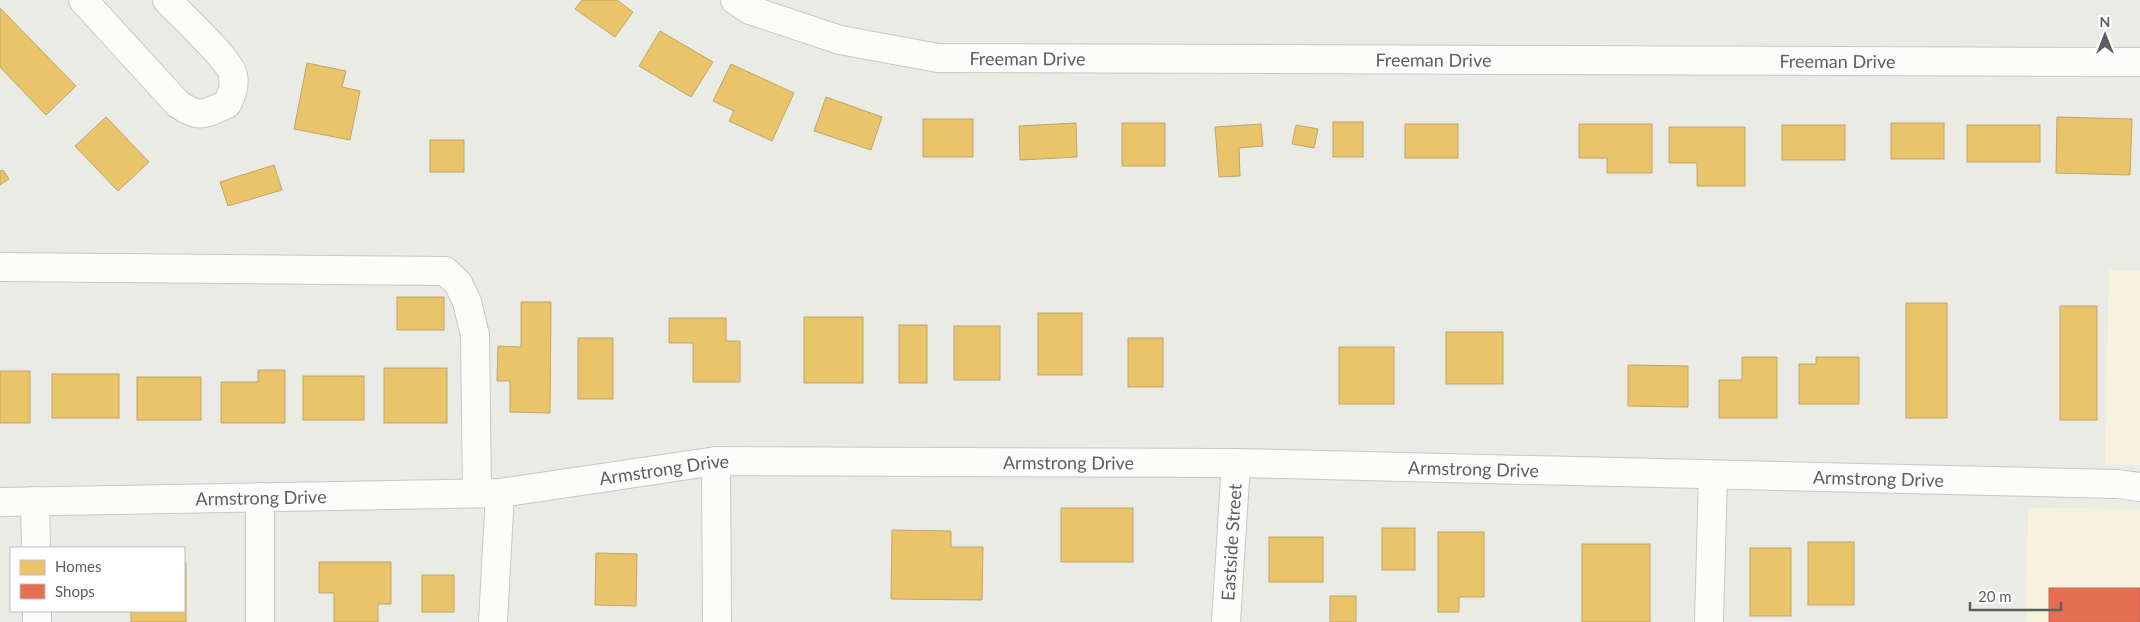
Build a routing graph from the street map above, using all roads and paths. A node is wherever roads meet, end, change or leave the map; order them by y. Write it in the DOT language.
graph roads {
  1 [pos="83,0"];
  2 [pos="166,0"];
  3 [pos="735,0"];
  4 [pos="2140,62"];
  5 [pos="0,267"];
  6 [pos="716,461"];
  7 [pos="1236,463"];
  8 [pos="1713,475"];
  9 [pos="2140,487"];
  10 [pos="488,494"];
  11 [pos="260,497"];
  12 [pos="35,501"];
  13 [pos="0,502"];
  14 [pos="36,547"];
  15 [pos="260,622"];
  16 [pos="494,622"];
  17 [pos="717,622"];
  18 [pos="1226,622"];
  19 [pos="1709,622"];
  1 -- 2 [label="street"];
  3 -- 4 [label="street, Freeman Drive"];
  5 -- 10 [label="street"];
  6 -- 7 [label="street, Armstrong Drive"];
  6 -- 10 [label="street, Armstrong Drive"];
  6 -- 17 [label="street"];
  7 -- 8 [label="street, Armstrong Drive"];
  7 -- 18 [label="street, Eastside Street"];
  8 -- 9 [label="street, Armstrong Drive"];
  8 -- 19 [label="street"];
  10 -- 11 [label="street, Armstrong Drive"];
  10 -- 16 [label="street"];
  11 -- 12 [label="street, Armstrong Drive"];
  11 -- 15 [label="street"];
  12 -- 13 [label="street, Armstrong Drive"];
  12 -- 14 [label="street"];
}
